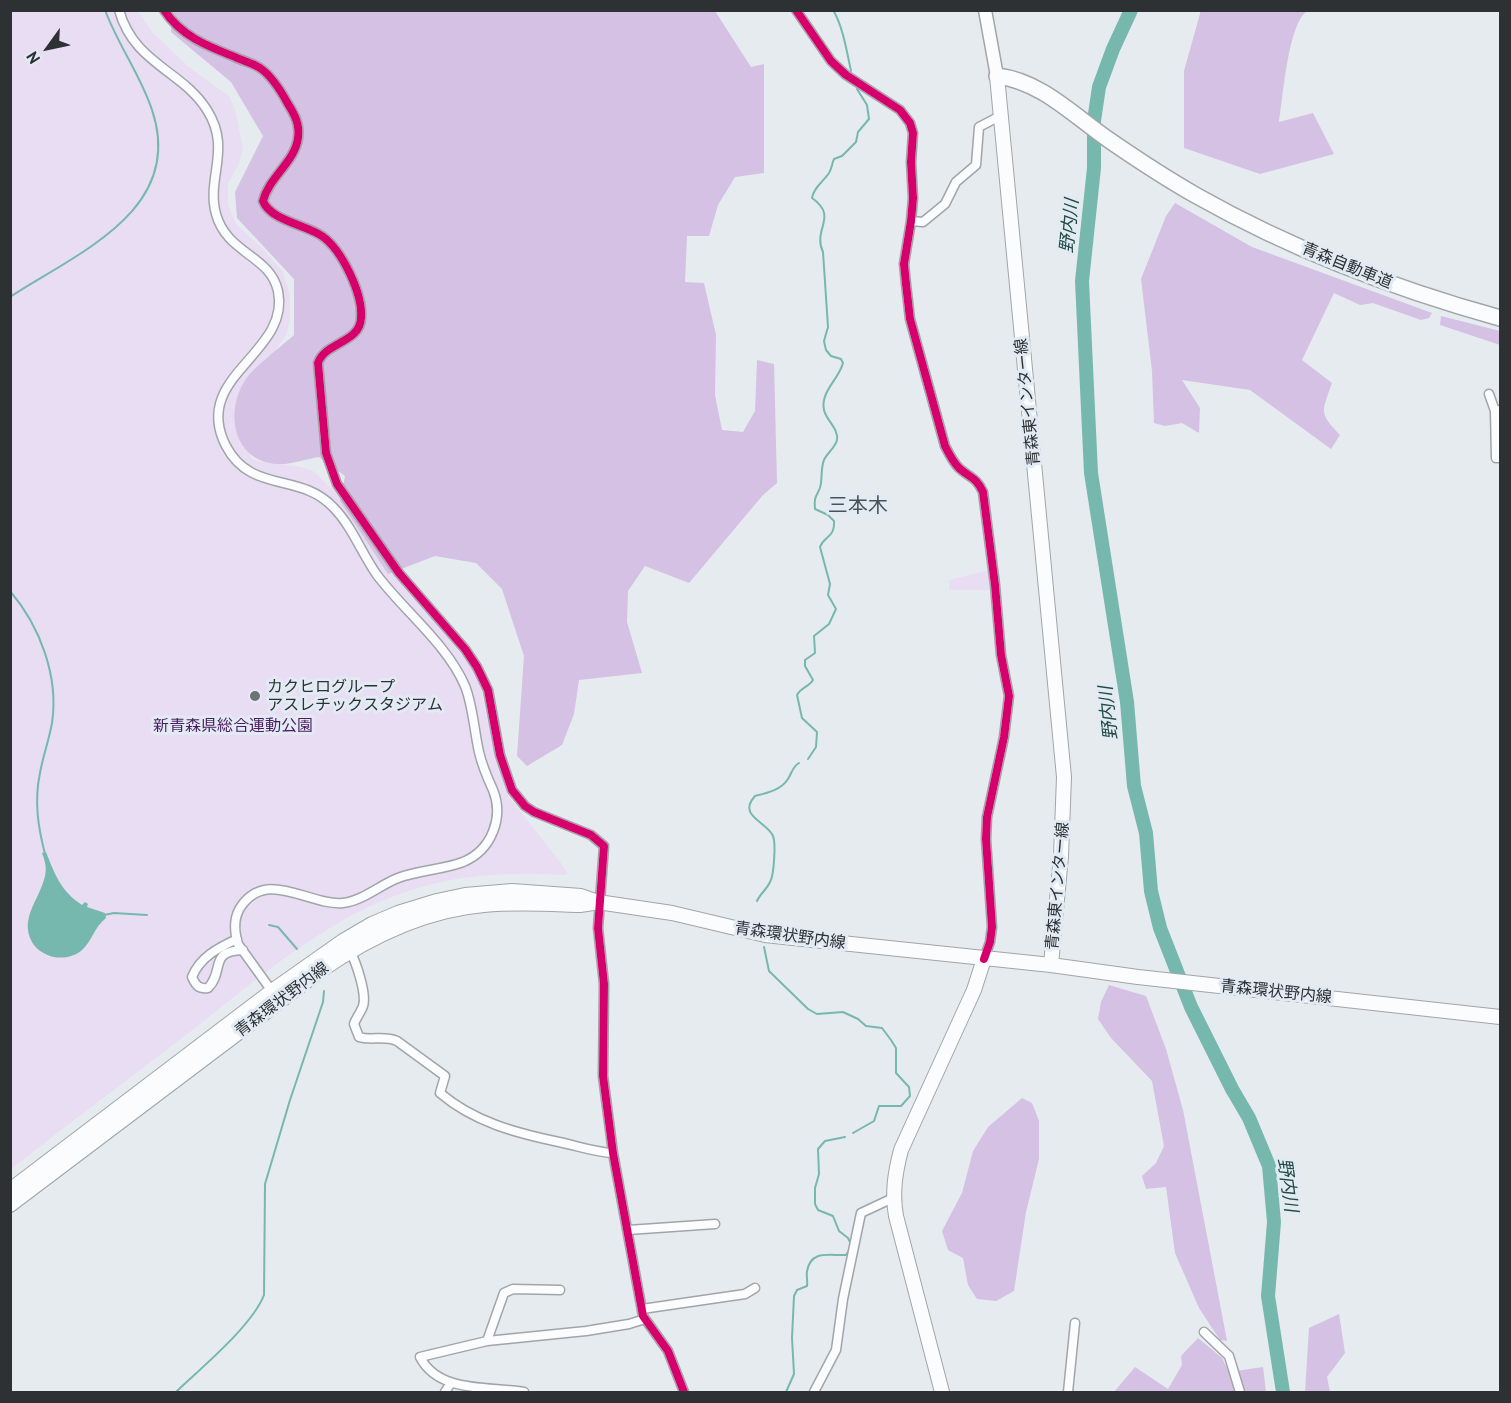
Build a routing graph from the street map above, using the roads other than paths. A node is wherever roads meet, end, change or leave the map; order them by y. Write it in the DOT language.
graph roads {
  1 [pos="119,10"];
  2 [pos="164,10"];
  3 [pos="796,10"];
  4 [pos="985,10"];
  5 [pos="997,76"];
  6 [pos="1000,116"];
  7 [pos="912,221"];
  8 [pos="1500,318"];
  9 [pos="1489,394"];
  10 [pos="1498,411"];
  11 [pos="1500,458"];
  12 [pos="598,902"];
  13 [pos="237,939"];
  14 [pos="243,950"];
  15 [pos="350,951"];
  16 [pos="984,958"];
  17 [pos="1051,965"];
  18 [pos="198,968"];
  19 [pos="215,978"];
  20 [pos="276,996"];
  21 [pos="1500,1017"];
  22 [pos="113,1119"];
  23 [pos="613,1153"];
  24 [pos="10,1190"];
  25 [pos="893,1198"];
  26 [pos="10,1205"];
  27 [pos="715,1224"];
  28 [pos="628,1230"];
  29 [pos="755,1288"];
  30 [pos="560,1290"];
  31 [pos="642,1309"];
  32 [pos="645,1319"];
  33 [pos="1075,1323"];
  34 [pos="1204,1332"];
  35 [pos="487,1341"];
  36 [pos="451,1383"];
  37 [pos="445,1392"];
  38 [pos="524,1392"];
  39 [pos="684,1392"];
  40 [pos="814,1392"];
  41 [pos="942,1392"];
  42 [pos="1068,1392"];
  43 [pos="1240,1392"];
  1 -- 13 [label="street"];
  2 -- 12 [label="street"];
  3 -- 7 [label="street"];
  4 -- 5 [label="main road"];
  5 -- 6 [label="main road, 青森東インター線"];
  5 -- 8 [label="highway, 青森自動車道"];
  6 -- 7 [label="street"];
  6 -- 17 [label="main road, 青森東インター線"];
  7 -- 16 [label="street"];
  9 -- 10 [label="street"];
  10 -- 11 [label="street"];
  12 -- 15 [label="main road, 青森環状野内線"];
  12 -- 16 [label="main road, 青森環状野内線"];
  12 -- 20 [label="main road, 青森環状野内線"];
  12 -- 23 [label="street"];
  13 -- 14 [label="street"];
  13 -- 18 [label="street"];
  14 -- 19 [label="street"];
  14 -- 20 [label="street"];
  15 -- 20 [label="main road, 青森環状野内線"];
  15 -- 23 [label="street"];
  16 -- 17 [label="main road, 青森環状野内線"];
  16 -- 25 [label="main road"];
  17 -- 21 [label="main road, 青森環状野内線"];
  18 -- 19 [label="street"];
  18 -- 19 [label="street"];
  20 -- 22 [label="main road, 青森環状野内線"];
  22 -- 24 [label="main road, 青森環状野内線"];
  22 -- 26 [label="main road, 青森環状野内線"];
  23 -- 28 [label="street"];
  25 -- 40 [label="street"];
  25 -- 41 [label="main road"];
  27 -- 28 [label="street"];
  28 -- 31 [label="street"];
  29 -- 31 [label="street"];
  30 -- 35 [label="street"];
  31 -- 32 [label="street"];
  32 -- 35 [label="street"];
  32 -- 39 [label="street"];
  33 -- 42 [label="street"];
  34 -- 43 [label="street"];
  35 -- 36 [label="street"];
  36 -- 37 [label="street"];
  36 -- 38 [label="street"];
}
